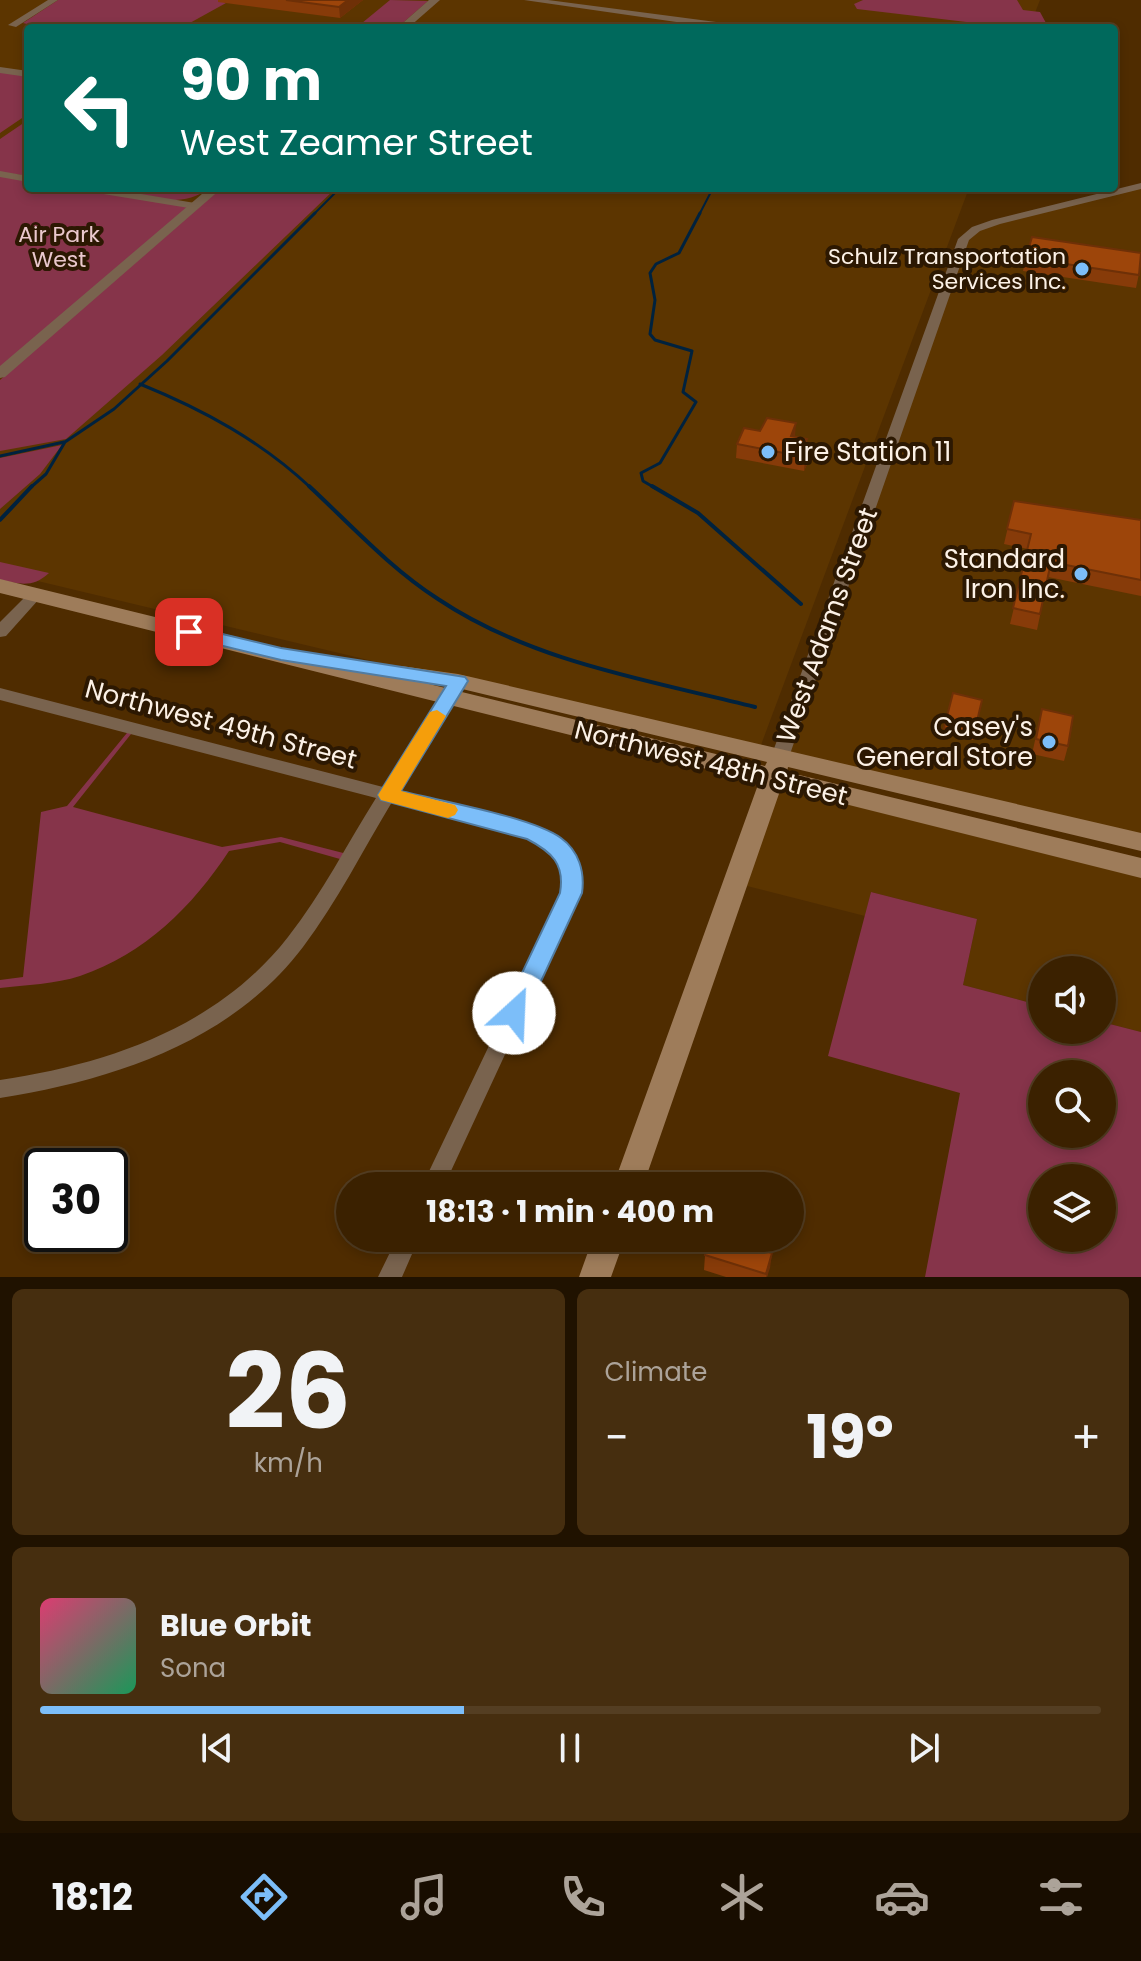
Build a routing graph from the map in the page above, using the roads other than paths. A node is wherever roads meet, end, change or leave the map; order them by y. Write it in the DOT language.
graph roads {
  1 [pos="54,0"];
  2 [pos="435,0"];
  3 [pos="528,0"];
  4 [pos="0,23"];
  5 [pos="407,24"];
  6 [pos="709,24"];
  7 [pos="13,25"];
  8 [pos="24,27"];
  9 [pos="0,70"];
  10 [pos="24,73"];
  11 [pos="0,174"];
  12 [pos="24,178"];
  13 [pos="1141,186"];
  14 [pos="109,192"];
  15 [pos="211,192"];
  16 [pos="1117,192"];
  17 [pos="1118,192"];
  18 [pos="195,206"];
  19 [pos="0,374"];
  20 [pos="0,586"];
  21 [pos="35,595"];
  22 [pos="0,632"];
  23 [pos="453,690"];
  24 [pos="0,694"];
  25 [pos="776,767"];
  26 [pos="388,795"];
  27 [pos="1141,842"];
  28 [pos="1141,868"];
  29 [pos="0,1089"];
  30 [pos="440,1172"];
  31 [pos="633,1172"];
  32 [pos="402,1252"];
  33 [pos="604,1252"];
  34 [pos="390,1277"];
  35 [pos="595,1277"];
  1 -- 7 [label="street"];
  2 -- 5 [label="street"];
  3 -- 6 [label="street"];
  4 -- 7 [label="street"];
  7 -- 8 [label="street"];
  9 -- 10 [label="street"];
  11 -- 12 [label="street"];
  13 -- 17 [label="street, West Adams Street"];
  14 -- 18 [label="street"];
  15 -- 18 [label="street"];
  16 -- 25 [label="street, West Adams Street"];
  18 -- 19 [label="street"];
  20 -- 21 [label="main road, Northwest 48th Street"];
  21 -- 22 [label="street"];
  21 -- 23 [label="main road, Northwest 48th Street"];
  23 -- 25 [label="main road, Northwest 48th Street"];
  23 -- 26 [label="street"];
  24 -- 26 [label="street, Northwest 49th Street"];
  25 -- 27 [label="main road, Northwest 48th Street"];
  25 -- 28 [label="main road, Northwest 48th Street"];
  25 -- 31 [label="main road, West Adams Street"];
  26 -- 29 [label="street"];
  26 -- 30 [label="street, Northwest 49th Street"];
  32 -- 34 [label="street"];
  33 -- 35 [label="main road"];
}
